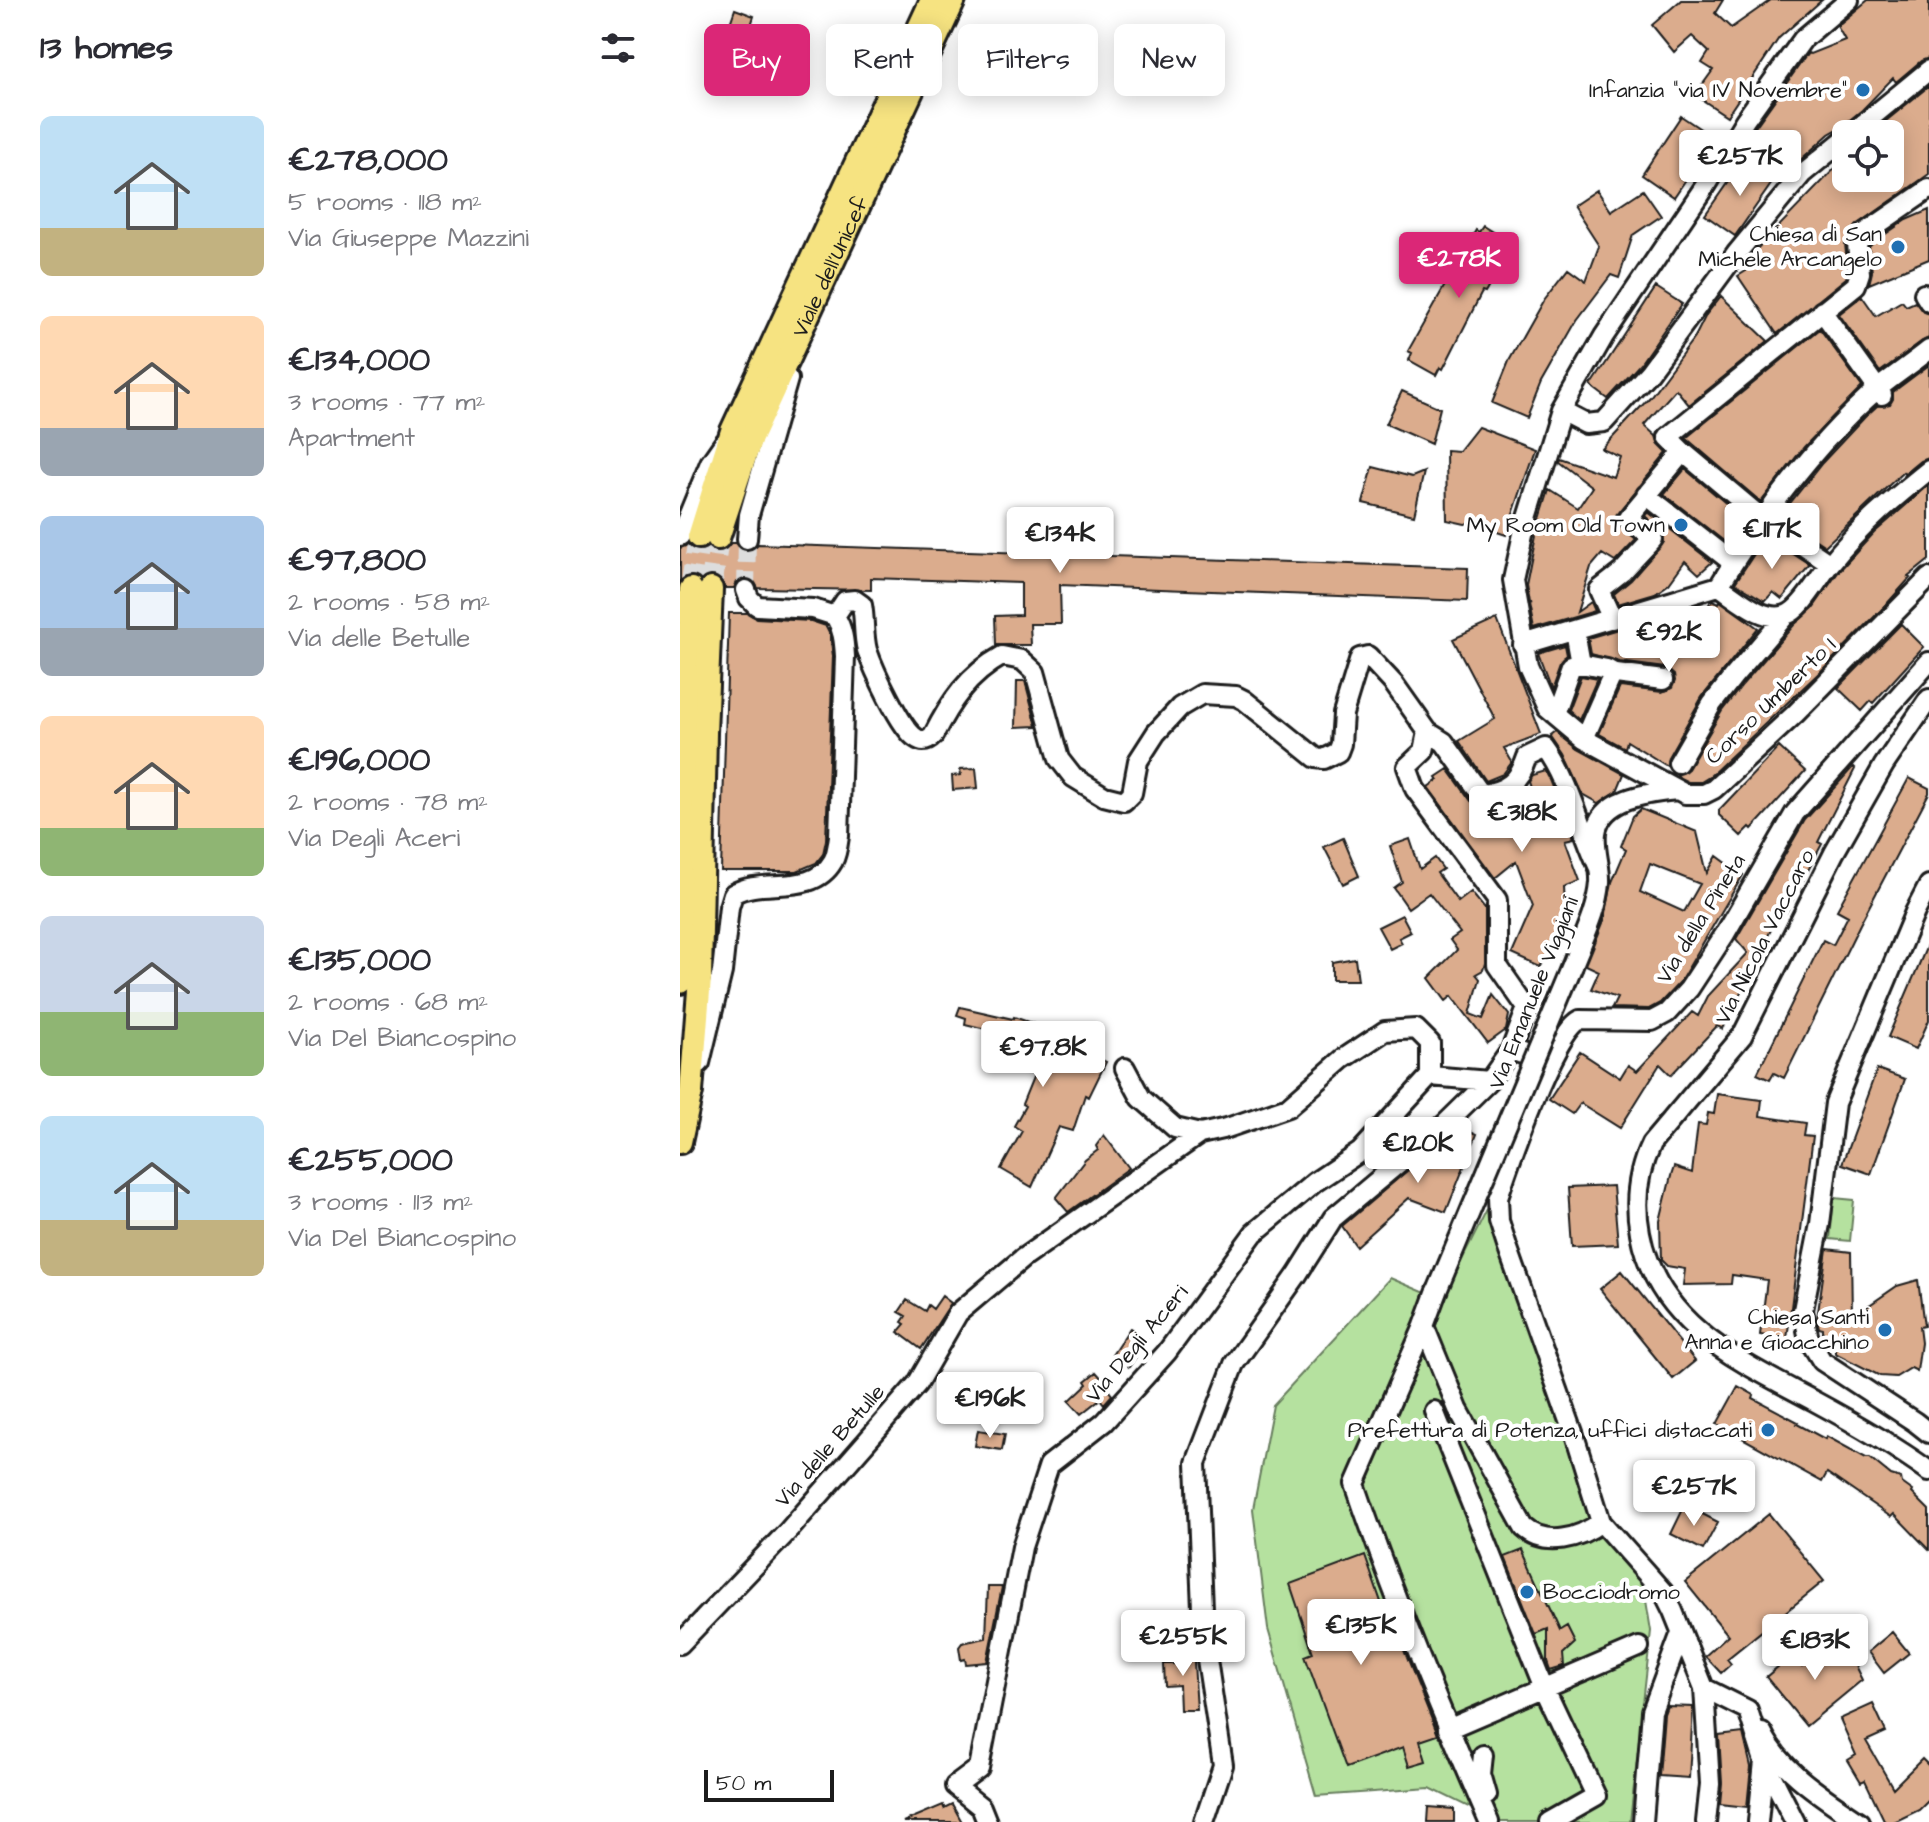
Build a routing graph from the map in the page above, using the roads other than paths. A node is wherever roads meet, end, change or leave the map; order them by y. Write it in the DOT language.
graph roads {
  1 [pos="932,0"];
  2 [pos="954,0"];
  3 [pos="1849,0"];
  4 [pos="1929,70"];
  5 [pos="1868,120"];
  6 [pos="1832,149"];
  7 [pos="1929,189"];
  8 [pos="814,305"];
  9 [pos="1822,311"];
  10 [pos="1929,350"];
  11 [pos="1880,392"];
  12 [pos="1561,411"];
  13 [pos="1683,452"];
  14 [pos="1929,470"];
  15 [pos="1646,495"];
  16 [pos="1763,519"];
  17 [pos="699,537"];
  18 [pos="747,539"];
  19 [pos="1733,563"];
  20 [pos="1830,564"];
  21 [pos="1929,578"];
  22 [pos="1719,586"];
  23 [pos="746,590"];
  24 [pos="1786,615"];
  25 [pos="835,616"];
  26 [pos="1612,619"];
  27 [pos="1575,631"];
  28 [pos="1523,645"];
  29 [pos="1929,662"];
  30 [pos="1581,664"];
  31 [pos="1613,673"];
  32 [pos="1663,680"];
  33 [pos="1929,699"];
  34 [pos="1550,711"];
  35 [pos="680,720"];
  36 [pos="1428,732"];
  37 [pos="1584,739"];
  38 [pos="685,747"];
  39 [pos="1678,763"];
  40 [pos="1678,790"];
  41 [pos="1599,868"];
  42 [pos="1929,885"];
  43 [pos="680,982"];
  44 [pos="1511,1050"];
  45 [pos="1549,1064"];
  46 [pos="1125,1068"];
  47 [pos="1430,1076"];
  48 [pos="1489,1081"];
  49 [pos="691,1092"];
  50 [pos="1200,1134"];
  51 [pos="680,1142"];
  52 [pos="1424,1326"];
  53 [pos="1434,1411"];
  54 [pos="1929,1433"];
  55 [pos="1929,1471"];
  56 [pos="1601,1522"];
  57 [pos="1681,1633"];
  58 [pos="680,1644"];
  59 [pos="1639,1647"];
  60 [pos="1545,1688"];
  61 [pos="1704,1688"];
  62 [pos="1748,1710"];
  63 [pos="1448,1729"];
  64 [pos="1483,1755"];
  65 [pos="1764,1761"];
  66 [pos="1784,1800"];
  67 [pos="987,1822"];
  68 [pos="1204,1822"];
  69 [pos="1489,1822"];
  70 [pos="1498,1822"];
  71 [pos="1550,1822"];
  72 [pos="1643,1822"];
  73 [pos="1706,1822"];
  74 [pos="1758,1822"];
  75 [pos="1795,1822"];
  76 [pos="1808,1822"];
  77 [pos="1860,1822"];
  1 -- 17 [label="main road, Viale dell'Unicef"];
  2 -- 8 [label="main road, Viale dell'Unicef"];
  3 -- 12 [label="street"];
  4 -- 5 [label="street"];
  6 -- 12 [label="street"];
  7 -- 9 [label="street"];
  8 -- 17 [label="main road, Viale dell'Unicef"];
  8 -- 18 [label="street"];
  9 -- 11 [label="street"];
  9 -- 13 [label="street"];
  10 -- 11 [label="street"];
  11 -- 16 [label="street"];
  12 -- 28 [label="street"];
  13 -- 15 [label="street"];
  13 -- 16 [label="street"];
  14 -- 20 [label="street"];
  15 -- 19 [label="street"];
  15 -- 26 [label="street"];
  16 -- 19 [label="street"];
  16 -- 20 [label="street"];
  19 -- 22 [label="street"];
  20 -- 24 [label="street"];
  21 -- 40 [label="street, Corso Umberto I"];
  22 -- 24 [label="street"];
  22 -- 26 [label="street"];
  23 -- 25 [label="street"];
  24 -- 39 [label="street"];
  25 -- 36 [label="street"];
  25 -- 49 [label="street"];
  26 -- 27 [label="street"];
  27 -- 28 [label="street"];
  27 -- 30 [label="street"];
  28 -- 34 [label="street"];
  29 -- 45 [label="street, Via della Pineta"];
  30 -- 31 [label="street"];
  30 -- 34 [label="street"];
  31 -- 32 [label="street"];
  31 -- 37 [label="street"];
  33 -- 55 [label="street, Via Nicola Vaccaro"];
  34 -- 37 [label="street"];
  35 -- 38 [label="street"];
  36 -- 41 [label="street"];
  36 -- 44 [label="street"];
  37 -- 40 [label="street"];
  38 -- 43 [label="main road"];
  38 -- 49 [label="main road"];
  40 -- 41 [label="street, Via Emanuele Viggiani"];
  41 -- 52 [label="street, Via Emanuele Viggiani, bridge"];
  42 -- 54 [label="street"];
  44 -- 45 [label="street"];
  44 -- 48 [label="street"];
  45 -- 56 [label="street, Via della Pineta"];
  46 -- 50 [label="street"];
  47 -- 48 [label="street"];
  47 -- 50 [label="street, Via delle Betulle"];
  47 -- 67 [label="street, Via Degli Aceri"];
  48 -- 68 [label="street"];
  49 -- 51 [label="main road"];
  50 -- 58 [label="street, Via delle Betulle"];
  52 -- 56 [label="street"];
  52 -- 63 [label="street, Via Emanuele Viggiani"];
  53 -- 60 [label="street"];
  56 -- 57 [label="street"];
  57 -- 61 [label="street"];
  57 -- 72 [label="street"];
  59 -- 60 [label="street"];
  60 -- 63 [label="street"];
  60 -- 71 [label="street"];
  61 -- 62 [label="street"];
  61 -- 73 [label="street"];
  62 -- 65 [label="street"];
  62 -- 77 [label="street"];
  63 -- 69 [label="street, Via Emanuele Viggiani"];
  64 -- 70 [label="street"];
  65 -- 66 [label="street"];
  65 -- 74 [label="street"];
  66 -- 75 [label="street"];
  66 -- 76 [label="street"];
}
